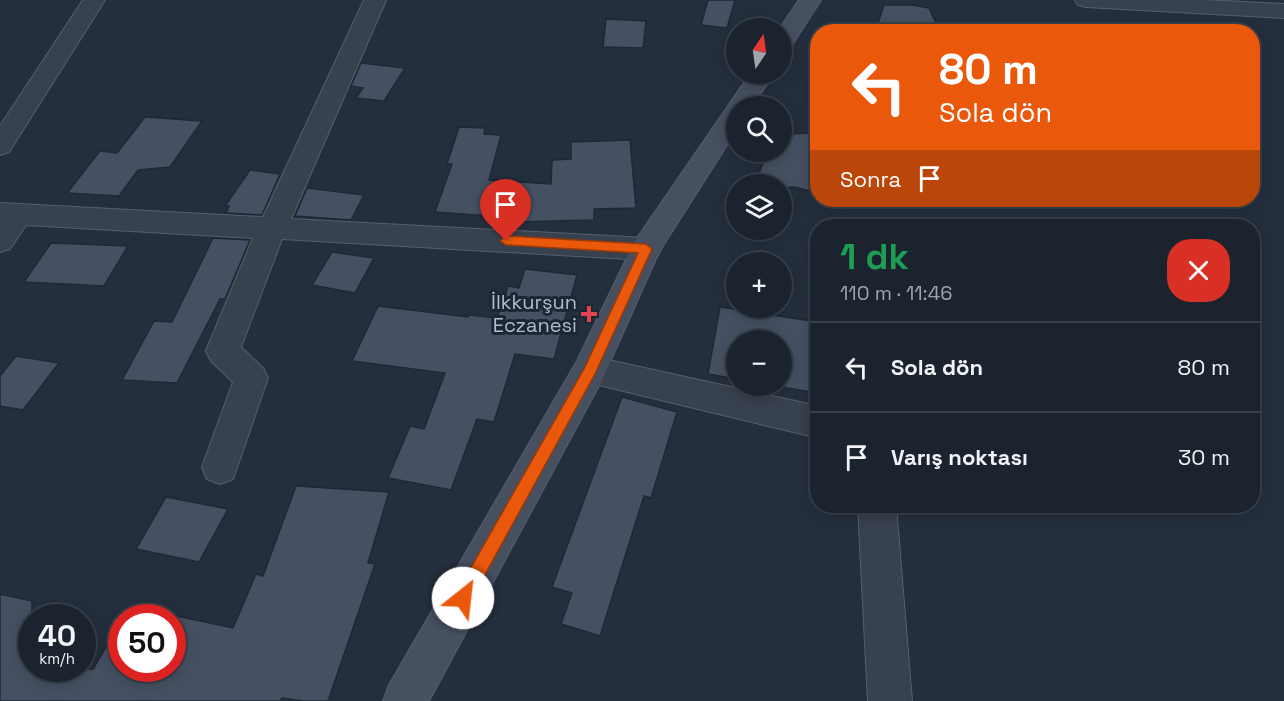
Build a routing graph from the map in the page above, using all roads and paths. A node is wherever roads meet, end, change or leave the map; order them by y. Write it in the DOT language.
graph roads {
  1 [pos="94,0"];
  2 [pos="375,0"];
  3 [pos="810,0"];
  4 [pos="1086,0"];
  5 [pos="1284,11"];
  6 [pos="792,28"];
  7 [pos="726,127"];
  8 [pos="0,146"];
  9 [pos="8,214"];
  10 [pos="272,228"];
  11 [pos="0,241"];
  12 [pos="646,249"];
  13 [pos="590,370"];
  14 [pos="810,420"];
  15 [pos="220,467"];
  16 [pos="877,513"];
  17 [pos="405,701"];
  18 [pos="890,701"];
  1 -- 8 [label="street"];
  2 -- 10 [label="street"];
  3 -- 6 [label="main road"];
  4 -- 5 [label="street"];
  7 -- 12 [label="main road"];
  9 -- 10 [label="street"];
  9 -- 11 [label="street"];
  10 -- 12 [label="street"];
  10 -- 15 [label="street"];
  12 -- 13 [label="main road"];
  13 -- 14 [label="street"];
  13 -- 17 [label="main road"];
  16 -- 18 [label="street"];
}
